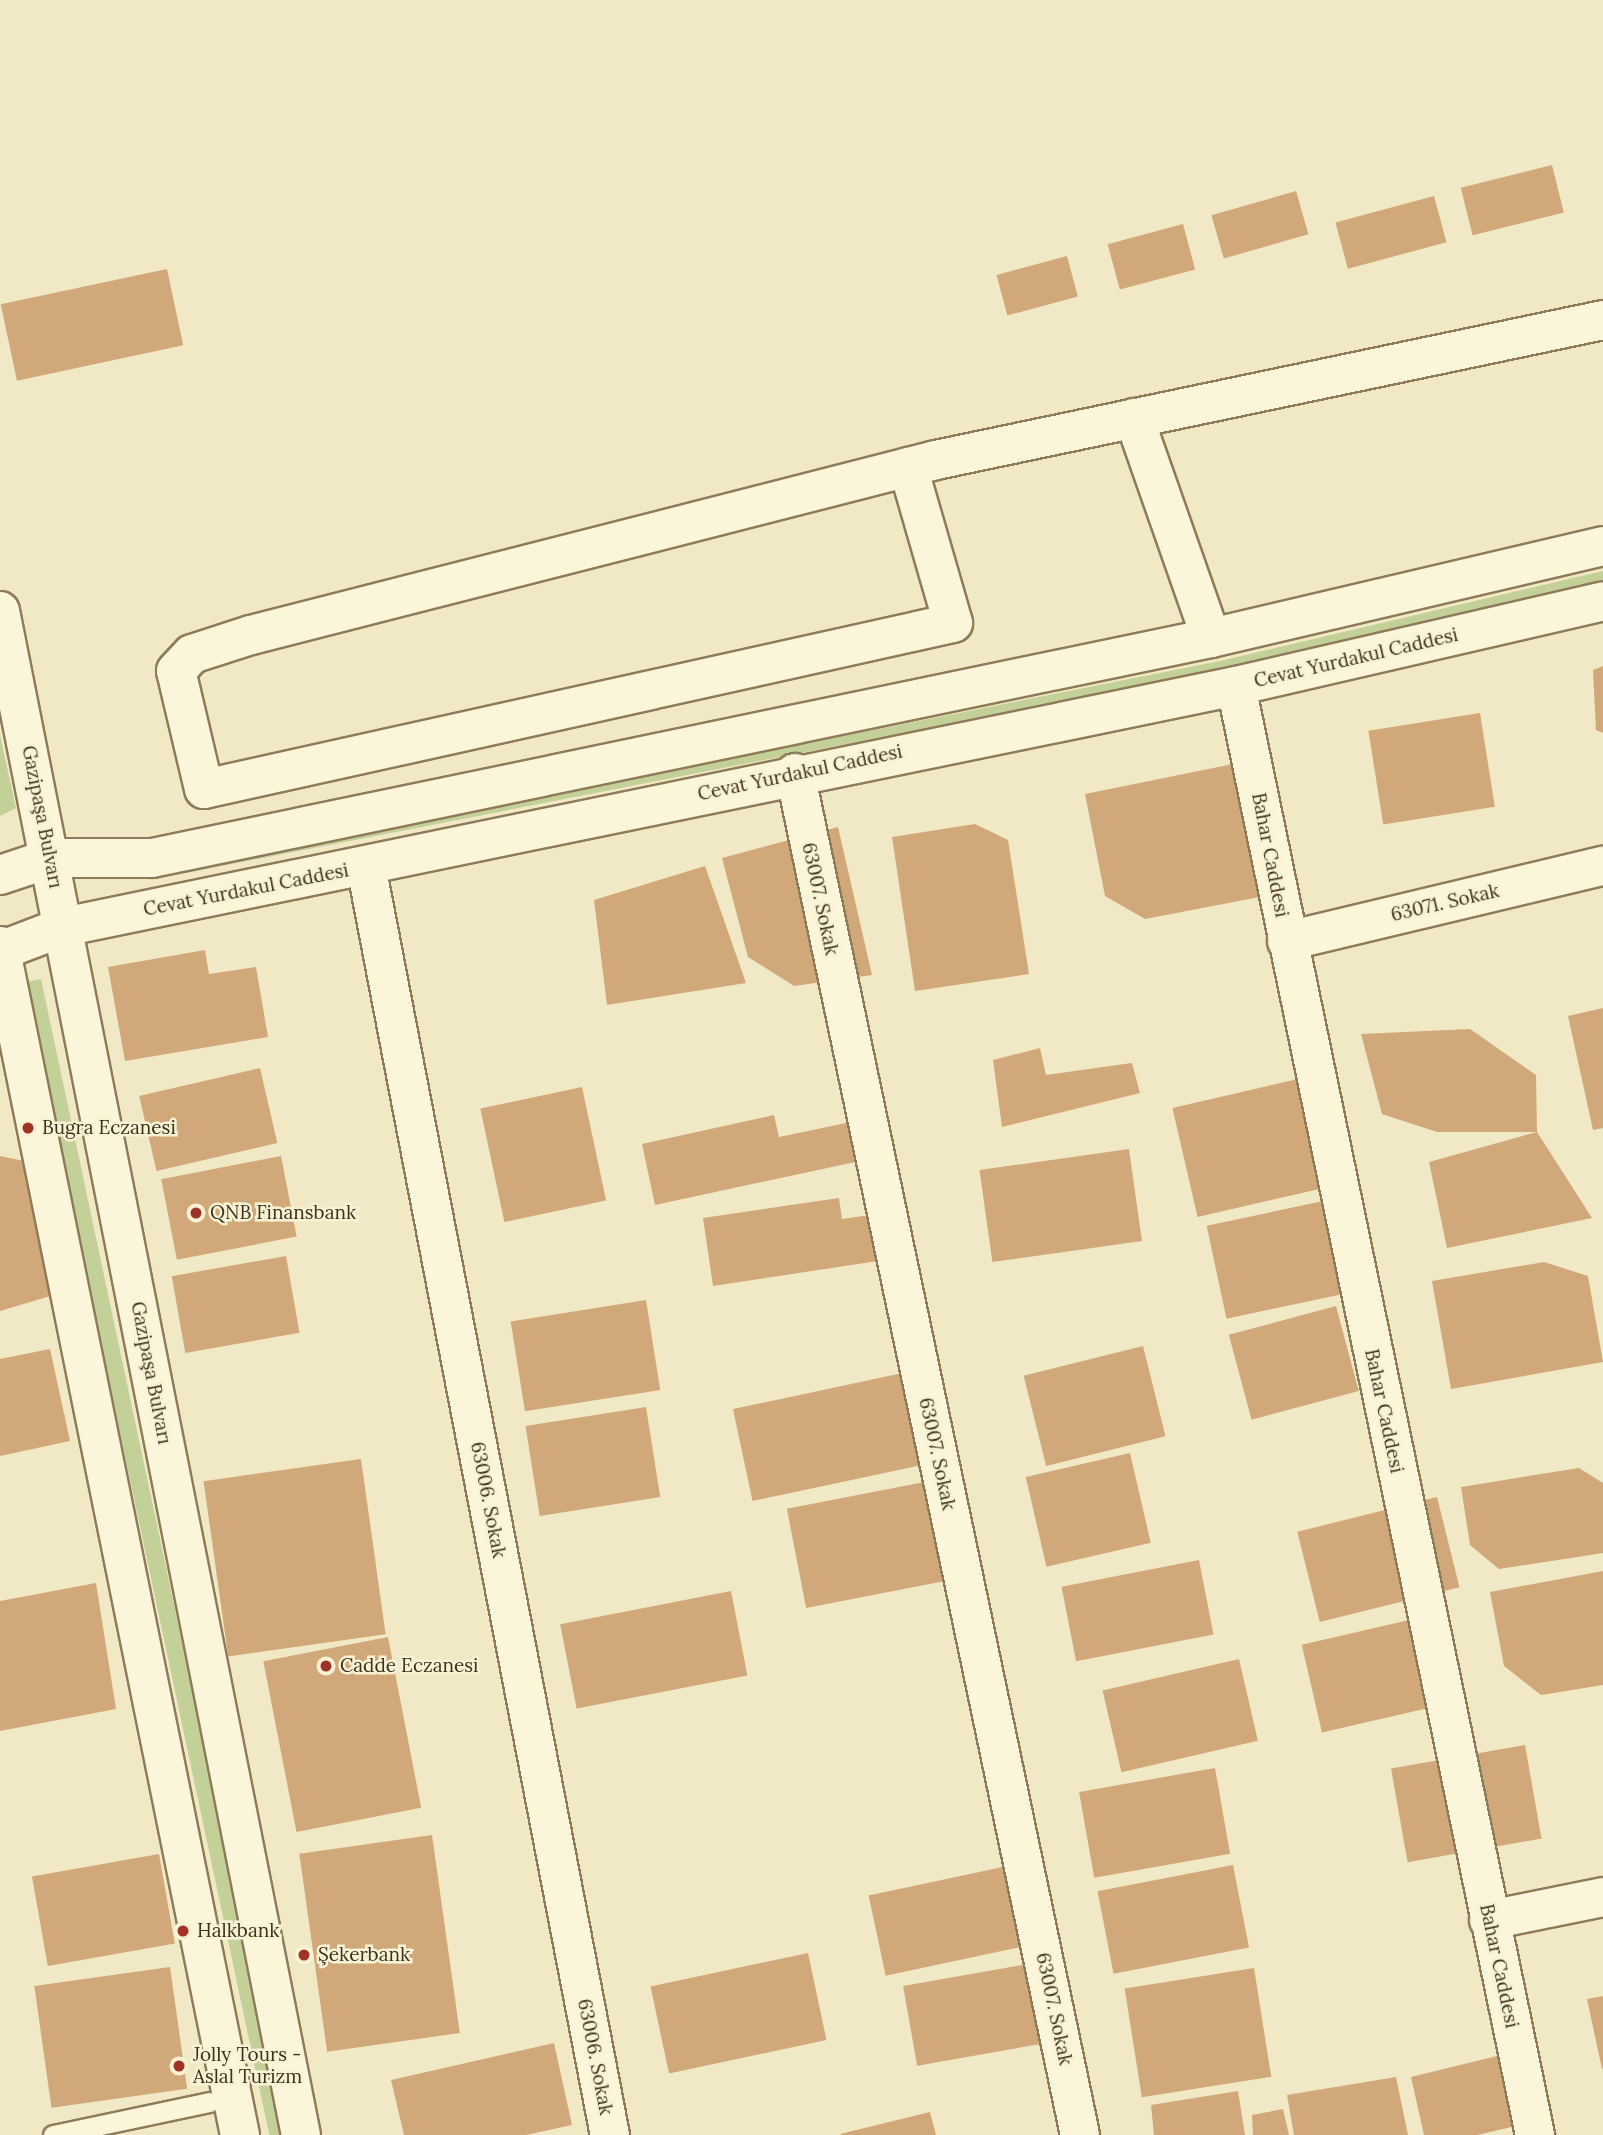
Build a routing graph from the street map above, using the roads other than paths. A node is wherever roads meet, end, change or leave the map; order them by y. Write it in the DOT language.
graph roads {
  1 [pos="1603,320"];
  2 [pos="1133,418"];
  3 [pos="908,467"];
  4 [pos="1603,546"];
  5 [pos="1603,601"];
  6 [pos="0,611"];
  7 [pos="1211,638"];
  8 [pos="1236,686"];
  9 [pos="794,773"];
  10 [pos="51,858"];
  11 [pos="366,866"];
  12 [pos="1603,866"];
  13 [pos="0,875"];
  14 [pos="63,927"];
  15 [pos="1287,941"];
  16 [pos="0,949"];
  17 [pos="0,1055"];
  18 [pos="31,1089"];
  19 [pos="1603,1897"];
  20 [pos="1489,1920"];
  21 [pos="210,2102"];
  22 [pos="53,2135"];
  23 [pos="240,2135"];
  24 [pos="301,2135"];
  25 [pos="610,2135"];
  26 [pos="1080,2135"];
  27 [pos="1535,2135"];
  1 -- 2 [label="street"];
  2 -- 3 [label="street"];
  2 -- 7 [label="street"];
  3 -- 3 [label="street"];
  4 -- 7 [label="street"];
  5 -- 8 [label="street, Cevat Yurdakul Caddesi"];
  6 -- 10 [label="street, Gazipaşa Bulvarı"];
  7 -- 10 [label="street"];
  8 -- 9 [label="street, Cevat Yurdakul Caddesi"];
  8 -- 15 [label="street, Bahar Caddesi"];
  9 -- 11 [label="street, Cevat Yurdakul Caddesi"];
  9 -- 26 [label="street, 63007. Sokak"];
  10 -- 13 [label="street"];
  10 -- 14 [label="street, Gazipaşa Bulvarı"];
  11 -- 14 [label="street, Cevat Yurdakul Caddesi"];
  11 -- 25 [label="street, 63006. Sokak"];
  12 -- 15 [label="street, 63071. Sokak"];
  14 -- 16 [label="street, Cevat Yurdakul Caddesi"];
  14 -- 24 [label="street, Gazipaşa Bulvarı"];
  15 -- 20 [label="street, Bahar Caddesi"];
  16 -- 18 [label="street"];
  17 -- 18 [label="street"];
  18 -- 23 [label="street"];
  19 -- 20 [label="street"];
  20 -- 27 [label="street, Bahar Caddesi"];
  21 -- 22 [label="lane"];
}
